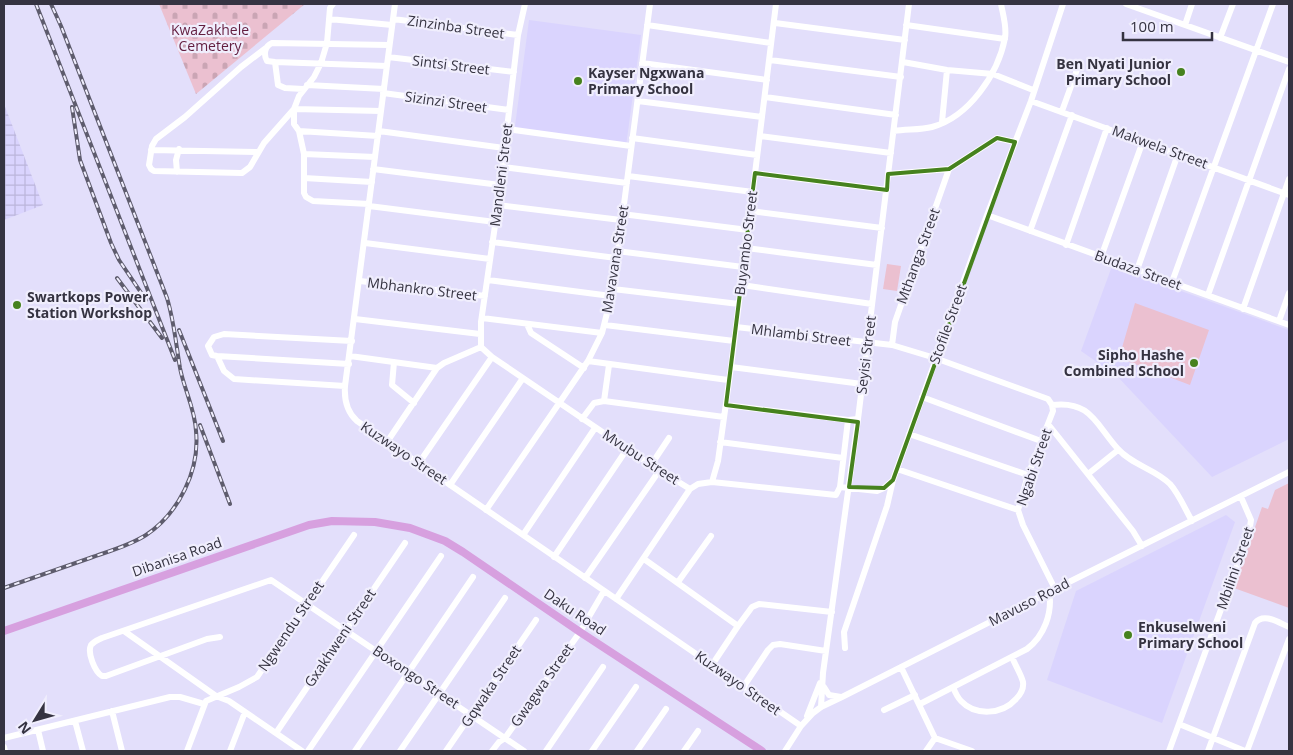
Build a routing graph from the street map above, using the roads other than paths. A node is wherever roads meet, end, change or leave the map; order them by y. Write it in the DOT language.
graph roads {
  1 [pos="333,4"];
  2 [pos="395,4"];
  3 [pos="525,4"];
  4 [pos="650,4"];
  5 [pos="776,4"];
  6 [pos="909,4"];
  7 [pos="1001,4"];
  8 [pos="1062,4"];
  9 [pos="1126,4"];
  10 [pos="1152,4"];
  11 [pos="1192,4"];
  12 [pos="1232,4"];
  13 [pos="1273,4"];
  14 [pos="1150,12"];
  15 [pos="329,19"];
  16 [pos="392,22"];
  17 [pos="775,23"];
  18 [pos="647,25"];
  19 [pos="906,25"];
  20 [pos="1185,25"];
  21 [pos="518,35"];
  22 [pos="1005,38"];
  23 [pos="1220,38"];
  24 [pos="905,40"];
  25 [pos="327,43"];
  26 [pos="771,43"];
  27 [pos="389,45"];
  28 [pos="266,48"];
  29 [pos="1256,50"];
  30 [pos="388,57"];
  31 [pos="770,60"];
  32 [pos="275,62"];
  33 [pos="903,62"];
  34 [pos="1289,62"];
  35 [pos="321,63"];
  36 [pos="642,63"];
  37 [pos="387,66"];
  38 [pos="1078,67"];
  39 [pos="1289,69"];
  40 [pos="947,70"];
  41 [pos="514,72"];
  42 [pos="993,74"];
  43 [pos="901,77"];
  44 [pos="767,80"];
  45 [pos="305,87"];
  46 [pos="1033,90"];
  47 [pos="383,91"];
  48 [pos="765,98"];
  49 [pos="1031,100"];
  50 [pos="638,101"];
  51 [pos="294,109"];
  52 [pos="509,110"];
  53 [pos="381,111"];
  54 [pos="1062,111"];
  55 [pos="896,115"];
  56 [pos="1072,115"];
  57 [pos="762,117"];
  58 [pos="942,122"];
  59 [pos="1106,128"];
  60 [pos="507,129"];
  61 [pos="894,130"];
  62 [pos="299,131"];
  63 [pos="378,133"];
  64 [pos="760,136"];
  65 [pos="632,138"];
  66 [pos="1143,141"];
  67 [pos="1015,142"];
  68 [pos="631,146"];
  69 [pos="504,148"];
  70 [pos="151,150"];
  71 [pos="179,150"];
  72 [pos="257,152"];
  73 [pos="891,153"];
  74 [pos="304,154"];
  75 [pos="1178,154"];
  76 [pos="757,155"];
  77 [pos="375,157"];
  78 [pos="502,167"];
  79 [pos="1214,167"];
  80 [pos="949,169"];
  81 [pos="374,170"];
  82 [pos="177,172"];
  83 [pos="755,173"];
  84 [pos="888,174"];
  85 [pos="304,178"];
  86 [pos="628,179"];
  87 [pos="1289,179"];
  88 [pos="1249,180"];
  89 [pos="372,182"];
  90 [pos="500,185"];
  91 [pos="886,190"];
  92 [pos="753,192"];
  93 [pos="1287,194"];
  94 [pos="369,205"];
  95 [pos="498,205"];
  96 [pos="751,210"];
  97 [pos="987,215"];
  98 [pos="622,217"];
  99 [pos="495,222"];
  100 [pos="882,228"];
  101 [pos="748,230"];
  102 [pos="1030,231"];
  103 [pos="492,242"];
  104 [pos="365,243"];
  105 [pos="1066,245"];
  106 [pos="746,248"];
  107 [pos="617,254"];
  108 [pos="1101,257"];
  109 [pos="490,260"];
  110 [pos="877,265"];
  111 [pos="743,267"];
  112 [pos="1137,270"];
  113 [pos="488,280"];
  114 [pos="360,281"];
  115 [pos="1172,282"];
  116 [pos="742,285"];
  117 [pos="612,292"];
  118 [pos="1289,293"];
  119 [pos="485,296"];
  120 [pos="1208,296"];
  121 [pos="739,304"];
  122 [pos="872,304"];
  123 [pos="1243,309"];
  124 [pos="355,318"];
  125 [pos="482,318"];
  126 [pos="1279,321"];
  127 [pos="527,324"];
  128 [pos="1289,325"];
  129 [pos="605,326"];
  130 [pos="736,327"];
  131 [pos="602,333"];
  132 [pos="480,334"];
  133 [pos="352,340"];
  134 [pos="734,341"];
  135 [pos="867,343"];
  136 [pos="892,345"];
  137 [pos="481,347"];
  138 [pos="217,356"];
  139 [pos="350,356"];
  140 [pos="492,357"];
  141 [pos="936,358"];
  142 [pos="394,362"];
  143 [pos="348,364"];
  144 [pos="586,364"];
  145 [pos="609,365"];
  146 [pos="731,367"];
  147 [pos="438,368"];
  148 [pos="524,378"];
  149 [pos="728,380"];
  150 [pos="862,384"];
  151 [pos="345,386"];
  152 [pos="922,397"];
  153 [pos="604,401"];
  154 [pos="1050,402"];
  155 [pos="414,403"];
  156 [pos="560,403"];
  157 [pos="726,405"];
  158 [pos="724,417"];
  159 [pos="582,418"];
  160 [pos="858,419"];
  161 [pos="848,420"];
  162 [pos="1048,424"];
  163 [pos="596,428"];
  164 [pos="909,434"];
  165 [pos="669,438"];
  166 [pos="1041,440"];
  167 [pos="387,442"];
  168 [pos="720,442"];
  169 [pos="627,449"];
  170 [pos="1118,450"];
  171 [pos="843,458"];
  172 [pos="419,463"];
  173 [pos="651,465"];
  174 [pos="897,469"];
  175 [pos="659,471"];
  176 [pos="1289,472"];
  177 [pos="1088,474"];
  178 [pos="1028,475"];
  179 [pos="893,480"];
  180 [pos="712,482"];
  181 [pos="450,485"];
  182 [pos="840,487"];
  183 [pos="849,487"];
  184 [pos="690,489"];
  185 [pos="1241,497"];
  186 [pos="486,510"];
  187 [pos="1018,510"];
  188 [pos="362,521"];
  189 [pos="1192,521"];
  190 [pos="354,535"];
  191 [pos="523,535"];
  192 [pos="711,536"];
  193 [pos="404,543"];
  194 [pos="1142,546"];
  195 [pos="441,556"];
  196 [pos="554,556"];
  197 [pos="644,559"];
  198 [pos="473,577"];
  199 [pos="585,578"];
  200 [pos="678,582"];
  201 [pos="1052,590"];
  202 [pos="604,591"];
  203 [pos="505,598"];
  204 [pos="616,600"];
  205 [pos="308,604"];
  206 [pos="832,612"];
  207 [pos="536,620"];
  208 [pos="738,626"];
  209 [pos="1289,627"];
  210 [pos="346,630"];
  211 [pos="4,631"];
  212 [pos="124,631"];
  213 [pos="580,632"];
  214 [pos="220,637"];
  215 [pos="1289,639"];
  216 [pos="845,648"];
  217 [pos="377,650"];
  218 [pos="826,651"];
  219 [pos="160,656"];
  220 [pos="1012,657"];
  221 [pos="712,665"];
  222 [pos="603,667"];
  223 [pos="901,667"];
  224 [pos="408,673"];
  225 [pos="823,673"];
  226 [pos="822,684"];
  227 [pos="744,686"];
  228 [pos="636,687"];
  229 [pos="953,687"];
  230 [pos="439,694"];
  231 [pos="915,695"];
  232 [pos="216,696"];
  233 [pos="842,697"];
  234 [pos="204,704"];
  235 [pos="920,704"];
  236 [pos="821,707"];
  237 [pos="666,709"];
  238 [pos="884,710"];
  239 [pos="112,711"];
  240 [pos="244,712"];
  241 [pos="471,715"];
  242 [pos="806,719"];
  243 [pos="75,721"];
  244 [pos="1179,724"];
  245 [pos="801,726"];
  246 [pos="38,730"];
  247 [pos="698,731"];
  248 [pos="276,733"];
  249 [pos="4,738"];
  250 [pos="505,738"];
  251 [pos="935,738"];
  252 [pos="1212,739"];
  253 [pos="4,747"];
  254 [pos="5,751"];
  255 [pos="43,751"];
  256 [pos="83,751"];
  257 [pos="122,751"];
  258 [pos="187,751"];
  259 [pos="230,751"];
  260 [pos="302,751"];
  261 [pos="308,751"];
  262 [pos="355,751"];
  263 [pos="400,751"];
  264 [pos="446,751"];
  265 [pos="492,751"];
  266 [pos="524,751"];
  267 [pos="546,751"];
  268 [pos="592,751"];
  269 [pos="637,751"];
  270 [pos="684,751"];
  271 [pos="762,751"];
  272 [pos="785,751"];
  273 [pos="926,751"];
  274 [pos="972,751"];
  275 [pos="1169,751"];
  276 [pos="1208,751"];
  277 [pos="1246,751"];
  1 -- 15 [label="street"];
  2 -- 16 [label="street, Kuzwayo Street"];
  3 -- 21 [label="street, Mandleni Street"];
  4 -- 18 [label="street, Mavavana Street"];
  5 -- 17 [label="street, Buyambo Street"];
  6 -- 19 [label="street, Seyisi Street"];
  7 -- 22 [label="street"];
  8 -- 46 [label="street, Stofile Street"];
  9 -- 14 [label="street"];
  10 -- 14 [label="street"];
  11 -- 20 [label="street"];
  12 -- 23 [label="street"];
  13 -- 29 [label="street"];
  14 -- 20 [label="street"];
  15 -- 16 [label="street, Zinzinba Street"];
  15 -- 25 [label="street"];
  16 -- 21 [label="street, Zinzinba Street"];
  16 -- 27 [label="street, Kuzwayo Street"];
  17 -- 24 [label="street"];
  17 -- 26 [label="street, Buyambo Street"];
  18 -- 26 [label="street"];
  18 -- 36 [label="street, Mavavana Street"];
  19 -- 22 [label="street"];
  19 -- 24 [label="street, Seyisi Street"];
  20 -- 23 [label="street"];
  21 -- 41 [label="street, Mandleni Street"];
  22 -- 42 [label="street"];
  23 -- 29 [label="street"];
  24 -- 33 [label="street, Seyisi Street"];
  25 -- 27 [label="street"];
  25 -- 28 [label="street"];
  25 -- 35 [label="street"];
  26 -- 31 [label="street, Buyambo Street"];
  27 -- 30 [label="street, Kuzwayo Street"];
  28 -- 32 [label="street"];
  28 -- 70 [label="street"];
  29 -- 34 [label="street"];
  29 -- 79 [label="street"];
  30 -- 37 [label="street, Kuzwayo Street"];
  30 -- 41 [label="street, Sintsi Street"];
  31 -- 43 [label="street"];
  31 -- 44 [label="street, Buyambo Street"];
  32 -- 35 [label="street"];
  32 -- 45 [label="street, Sizinzi Street"];
  33 -- 40 [label="street"];
  33 -- 43 [label="street, Seyisi Street"];
  35 -- 37 [label="street"];
  35 -- 45 [label="street"];
  36 -- 44 [label="street"];
  36 -- 50 [label="street, Mavavana Street"];
  37 -- 47 [label="street, Kuzwayo Street"];
  38 -- 54 [label="street"];
  39 -- 88 [label="street"];
  40 -- 42 [label="street"];
  40 -- 58 [label="street"];
  41 -- 52 [label="street, Mandleni Street"];
  42 -- 46 [label="street"];
  42 -- 58 [label="street"];
  43 -- 55 [label="street, Seyisi Street"];
  44 -- 48 [label="street, Buyambo Street"];
  45 -- 47 [label="street, Sizinzi Street"];
  45 -- 51 [label="street"];
  46 -- 49 [label="street, Stofile Street"];
  47 -- 52 [label="street, Sizinzi Street"];
  47 -- 53 [label="street, Kuzwayo Street"];
  48 -- 55 [label="street"];
  48 -- 57 [label="street, Buyambo Street"];
  49 -- 54 [label="street, Makwela Street"];
  49 -- 67 [label="street, Stofile Street"];
  50 -- 57 [label="street"];
  50 -- 65 [label="street, Mavavana Street"];
  51 -- 53 [label="street"];
  51 -- 62 [label="street"];
  51 -- 72 [label="street"];
  52 -- 60 [label="street, Mandleni Street"];
  53 -- 63 [label="street, Kuzwayo Street"];
  54 -- 56 [label="street, Makwela Street"];
  55 -- 61 [label="street, Seyisi Street"];
  56 -- 59 [label="street, Makwela Street"];
  56 -- 102 [label="street"];
  57 -- 64 [label="street, Buyambo Street"];
  58 -- 61 [label="street"];
  59 -- 66 [label="street, Makwela Street"];
  59 -- 105 [label="street"];
  60 -- 68 [label="street"];
  60 -- 69 [label="street, Mandleni Street"];
  61 -- 73 [label="street, Seyisi Street"];
  62 -- 63 [label="street"];
  62 -- 74 [label="street"];
  63 -- 69 [label="street"];
  63 -- 77 [label="street, Kuzwayo Street"];
  64 -- 73 [label="street"];
  64 -- 76 [label="street, Buyambo Street"];
  65 -- 68 [label="street, Mavavana Street"];
  65 -- 76 [label="street"];
  66 -- 75 [label="street, Makwela Street"];
  66 -- 108 [label="street"];
  67 -- 80 [label="street"];
  67 -- 97 [label="street, Stofile Street"];
  68 -- 86 [label="street, Mavavana Street"];
  69 -- 78 [label="street, Mandleni Street"];
  70 -- 71 [label="street"];
  70 -- 82 [label="street"];
  71 -- 72 [label="street"];
  71 -- 82 [label="street"];
  72 -- 82 [label="street"];
  73 -- 84 [label="street, Seyisi Street"];
  74 -- 77 [label="street"];
  74 -- 85 [label="street"];
  75 -- 79 [label="street, Makwela Street"];
  75 -- 112 [label="street"];
  76 -- 83 [label="street, Buyambo Street"];
  77 -- 81 [label="street, Kuzwayo Street"];
  78 -- 86 [label="street"];
  78 -- 90 [label="street, Mandleni Street"];
  79 -- 88 [label="street, Makwela Street"];
  79 -- 115 [label="street"];
  80 -- 84 [label="street"];
  80 -- 136 [label="street, Mthanga Street"];
  81 -- 89 [label="street, Kuzwayo Street"];
  81 -- 90 [label="street"];
  83 -- 91 [label="street"];
  83 -- 92 [label="street, Buyambo Street"];
  84 -- 91 [label="street, Seyisi Street"];
  85 -- 89 [label="street"];
  85 -- 94 [label="street"];
  86 -- 92 [label="street"];
  86 -- 98 [label="street, Mavavana Street"];
  87 -- 93 [label="street"];
  88 -- 93 [label="street, Makwela Street"];
  88 -- 120 [label="street"];
  89 -- 94 [label="street, Kuzwayo Street"];
  90 -- 95 [label="street, Mandleni Street"];
  91 -- 100 [label="street, Seyisi Street"];
  92 -- 96 [label="street, Buyambo Street"];
  93 -- 123 [label="street"];
  94 -- 99 [label="street"];
  94 -- 104 [label="street, Kuzwayo Street"];
  95 -- 98 [label="street"];
  95 -- 99 [label="street, Mandleni Street"];
  96 -- 100 [label="street"];
  96 -- 101 [label="street, Buyambo Street"];
  97 -- 102 [label="street, Budaza Street"];
  97 -- 141 [label="street, Stofile Street"];
  98 -- 101 [label="street"];
  98 -- 107 [label="street, Mavavana Street"];
  99 -- 103 [label="street, Mandleni Street"];
  100 -- 110 [label="street, Seyisi Street"];
  101 -- 106 [label="street, Buyambo Street"];
  102 -- 105 [label="street, Budaza Street"];
  103 -- 107 [label="street"];
  103 -- 109 [label="street, Mandleni Street"];
  104 -- 109 [label="street"];
  104 -- 114 [label="street, Kuzwayo Street"];
  105 -- 108 [label="street, Budaza Street"];
  106 -- 110 [label="street"];
  106 -- 111 [label="street, Buyambo Street"];
  107 -- 111 [label="street"];
  107 -- 117 [label="street, Mavavana Street"];
  108 -- 112 [label="street, Budaza Street"];
  109 -- 113 [label="street, Mandleni Street"];
  110 -- 122 [label="street, Seyisi Street"];
  111 -- 116 [label="street, Buyambo Street"];
  112 -- 115 [label="street, Budaza Street"];
  113 -- 117 [label="street"];
  113 -- 119 [label="street, Mandleni Street"];
  114 -- 119 [label="street, Mbhankro Street"];
  114 -- 124 [label="street, Kuzwayo Street"];
  115 -- 120 [label="street, Budaza Street"];
  116 -- 121 [label="street, Buyambo Street"];
  116 -- 122 [label="street"];
  117 -- 121 [label="street"];
  117 -- 129 [label="street, Mavavana Street"];
  118 -- 126 [label="street"];
  119 -- 125 [label="street, Mandleni Street"];
  120 -- 123 [label="street, Budaza Street"];
  121 -- 130 [label="street, Buyambo Street"];
  122 -- 135 [label="street, Seyisi Street"];
  123 -- 126 [label="street, Budaza Street"];
  124 -- 132 [label="street"];
  124 -- 133 [label="street, Kuzwayo Street"];
  125 -- 127 [label="street"];
  125 -- 132 [label="street, Mandleni Street"];
  126 -- 128 [label="street, Budaza Street"];
  127 -- 131 [label="street"];
  127 -- 144 [label="street"];
  129 -- 131 [label="street, Mavavana Street"];
  129 -- 134 [label="street"];
  130 -- 134 [label="street, Buyambo Street"];
  130 -- 135 [label="street, Mhlambi Street"];
  131 -- 144 [label="street, Mavavana Street"];
  132 -- 137 [label="street, Mandleni Street"];
  133 -- 138 [label="street"];
  133 -- 139 [label="street, Kuzwayo Street"];
  134 -- 146 [label="street, Buyambo Street"];
  135 -- 136 [label="street, Mhlambi Street"];
  135 -- 150 [label="street, Seyisi Street"];
  136 -- 141 [label="street, Mhlambi Street"];
  137 -- 140 [label="street, Mvubu Street"];
  137 -- 147 [label="street"];
  138 -- 143 [label="street"];
  138 -- 151 [label="street"];
  139 -- 142 [label="street"];
  139 -- 143 [label="street, Kuzwayo Street"];
  140 -- 148 [label="street, Mvubu Street"];
  140 -- 172 [label="street"];
  141 -- 152 [label="street, Stofile Street"];
  141 -- 154 [label="street, Mhlambi Street"];
  142 -- 147 [label="street"];
  142 -- 155 [label="street"];
  143 -- 151 [label="street, Kuzwayo Street"];
  144 -- 145 [label="street"];
  144 -- 156 [label="street, Mavavana Street"];
  145 -- 149 [label="street"];
  145 -- 153 [label="street"];
  146 -- 149 [label="street, Buyambo Street"];
  146 -- 150 [label="street"];
  147 -- 155 [label="street"];
  148 -- 156 [label="street, Mvubu Street"];
  148 -- 181 [label="street"];
  149 -- 157 [label="street, Buyambo Street"];
  150 -- 160 [label="street, Seyisi Street"];
  151 -- 167 [label="street, Kuzwayo Street"];
  152 -- 164 [label="street, Stofile Street"];
  152 -- 166 [label="street"];
  153 -- 158 [label="street"];
  153 -- 159 [label="street"];
  154 -- 162 [label="street, Ngabi Street"];
  154 -- 170 [label="street, Mhlambi Street"];
  155 -- 167 [label="street"];
  156 -- 159 [label="street, Mvubu Street"];
  156 -- 186 [label="street, Mavavana Street"];
  157 -- 158 [label="street, Buyambo Street"];
  157 -- 161 [label="street"];
  158 -- 168 [label="street, Buyambo Street"];
  159 -- 163 [label="street, Mvubu Street"];
  160 -- 161 [label="street"];
  160 -- 183 [label="street, Seyisi Street"];
  161 -- 171 [label="street"];
  162 -- 166 [label="street, Ngabi Street"];
  162 -- 177 [label="street"];
  163 -- 169 [label="street, Mvubu Street"];
  163 -- 191 [label="street"];
  164 -- 174 [label="street, Stofile Street"];
  164 -- 178 [label="street"];
  165 -- 173 [label="street"];
  166 -- 178 [label="street, Ngabi Street"];
  167 -- 172 [label="street, Kuzwayo Street"];
  168 -- 171 [label="street"];
  168 -- 180 [label="street, Buyambo Street"];
  169 -- 173 [label="street, Mvubu Street"];
  169 -- 196 [label="street"];
  170 -- 177 [label="street"];
  170 -- 189 [label="street, Mhlambi Street"];
  171 -- 182 [label="street"];
  172 -- 181 [label="street, Kuzwayo Street"];
  173 -- 175 [label="street, Mvubu Street"];
  174 -- 179 [label="street, Stofile Street"];
  174 -- 187 [label="street"];
  175 -- 184 [label="street, Mvubu Street"];
  175 -- 199 [label="street"];
  176 -- 185 [label="street, Mavuso Road"];
  177 -- 194 [label="street"];
  178 -- 187 [label="street, Ngabi Street"];
  179 -- 183 [label="street, Mvubu Street"];
  179 -- 216 [label="street, Stofile Street"];
  180 -- 182 [label="street, Mvubu Street"];
  180 -- 184 [label="street, Mvubu Street"];
  181 -- 186 [label="street, Kuzwayo Street"];
  182 -- 183 [label="street, Mvubu Street"];
  183 -- 206 [label="street, Seyisi Street"];
  184 -- 197 [label="street"];
  185 -- 189 [label="street, Mavuso Road"];
  185 -- 244 [label="street, Mbilini Street"];
  186 -- 191 [label="street, Kuzwayo Street"];
  187 -- 201 [label="street, Ngabi Street"];
  188 -- 211 [label="main road, Dibanisa Road"];
  188 -- 213 [label="main road, Daku Road"];
  189 -- 194 [label="street, Mavuso Road"];
  190 -- 205 [label="street, Ngwendu Street"];
  191 -- 196 [label="street, Kuzwayo Street"];
  192 -- 200 [label="street"];
  193 -- 210 [label="street, Gxakhweni Street"];
  194 -- 201 [label="street, Mavuso Road"];
  195 -- 217 [label="street"];
  196 -- 199 [label="street, Kuzwayo Street"];
  197 -- 200 [label="street"];
  197 -- 204 [label="street"];
  198 -- 224 [label="street"];
  199 -- 202 [label="street, Kuzwayo Street"];
  200 -- 208 [label="street"];
  201 -- 220 [label="street"];
  201 -- 223 [label="street, Mavuso Road"];
  202 -- 204 [label="street, Kuzwayo Street"];
  202 -- 213 [label="street, Gwagwa Street"];
  203 -- 230 [label="street"];
  204 -- 221 [label="street, Kuzwayo Street"];
  205 -- 210 [label="street, Boxongo Street"];
  205 -- 212 [label="street, Boxongo Street"];
  205 -- 232 [label="street, Ngwendu Street"];
  206 -- 208 [label="street"];
  206 -- 218 [label="street, Seyisi Street"];
  207 -- 241 [label="street, Gqwaka Street"];
  208 -- 221 [label="street"];
  209 -- 252 [label="street"];
  210 -- 217 [label="street, Boxongo Street"];
  210 -- 248 [label="street, Gxakhweni Street"];
  212 -- 219 [label="street"];
  212 -- 219 [label="street"];
  213 -- 250 [label="street, Gwagwa Street"];
  213 -- 271 [label="main road, Daku Road"];
  214 -- 219 [label="street"];
  215 -- 277 [label="street"];
  217 -- 224 [label="street, Boxongo Street"];
  217 -- 261 [label="street"];
  218 -- 225 [label="street, Seyisi Street"];
  218 -- 227 [label="street"];
  219 -- 232 [label="street"];
  220 -- 229 [label="street"];
  220 -- 229 [label="street"];
  221 -- 227 [label="street, Kuzwayo Street"];
  222 -- 267 [label="street"];
  223 -- 231 [label="street"];
  223 -- 233 [label="street, Mavuso Road"];
  224 -- 230 [label="street, Boxongo Street"];
  224 -- 262 [label="street"];
  225 -- 226 [label="street, Seyisi Street"];
  225 -- 242 [label="street"];
  226 -- 233 [label="street"];
  226 -- 236 [label="street, Seyisi Street"];
  227 -- 245 [label="street, Kuzwayo Street"];
  228 -- 268 [label="street"];
  229 -- 235 [label="street"];
  230 -- 241 [label="street, Boxongo Street"];
  230 -- 263 [label="street"];
  231 -- 235 [label="street"];
  231 -- 238 [label="street"];
  232 -- 234 [label="street, Ngwendu Street"];
  232 -- 240 [label="street"];
  233 -- 236 [label="street, Mavuso Road"];
  234 -- 239 [label="street"];
  234 -- 258 [label="street"];
  235 -- 251 [label="street"];
  236 -- 242 [label="street, Mavuso Road"];
  237 -- 269 [label="street"];
  239 -- 243 [label="street"];
  239 -- 257 [label="street"];
  240 -- 248 [label="street"];
  240 -- 259 [label="street"];
  241 -- 250 [label="street, Boxongo Street"];
  241 -- 264 [label="street, Gqwaka Street"];
  242 -- 245 [label="street, Mavuso Road"];
  243 -- 246 [label="street"];
  243 -- 256 [label="street"];
  244 -- 252 [label="street"];
  244 -- 275 [label="street, Mbilini Street"];
  245 -- 272 [label="street, Mavuso Road"];
  246 -- 249 [label="street"];
  246 -- 255 [label="street"];
  247 -- 270 [label="street"];
  248 -- 260 [label="street"];
  250 -- 265 [label="street, Gwagwa Street"];
  250 -- 266 [label="street, Boxongo Street"];
  251 -- 273 [label="street"];
  251 -- 274 [label="street"];
  252 -- 276 [label="street"];
  252 -- 277 [label="street"];
  253 -- 254 [label="street"];
}
